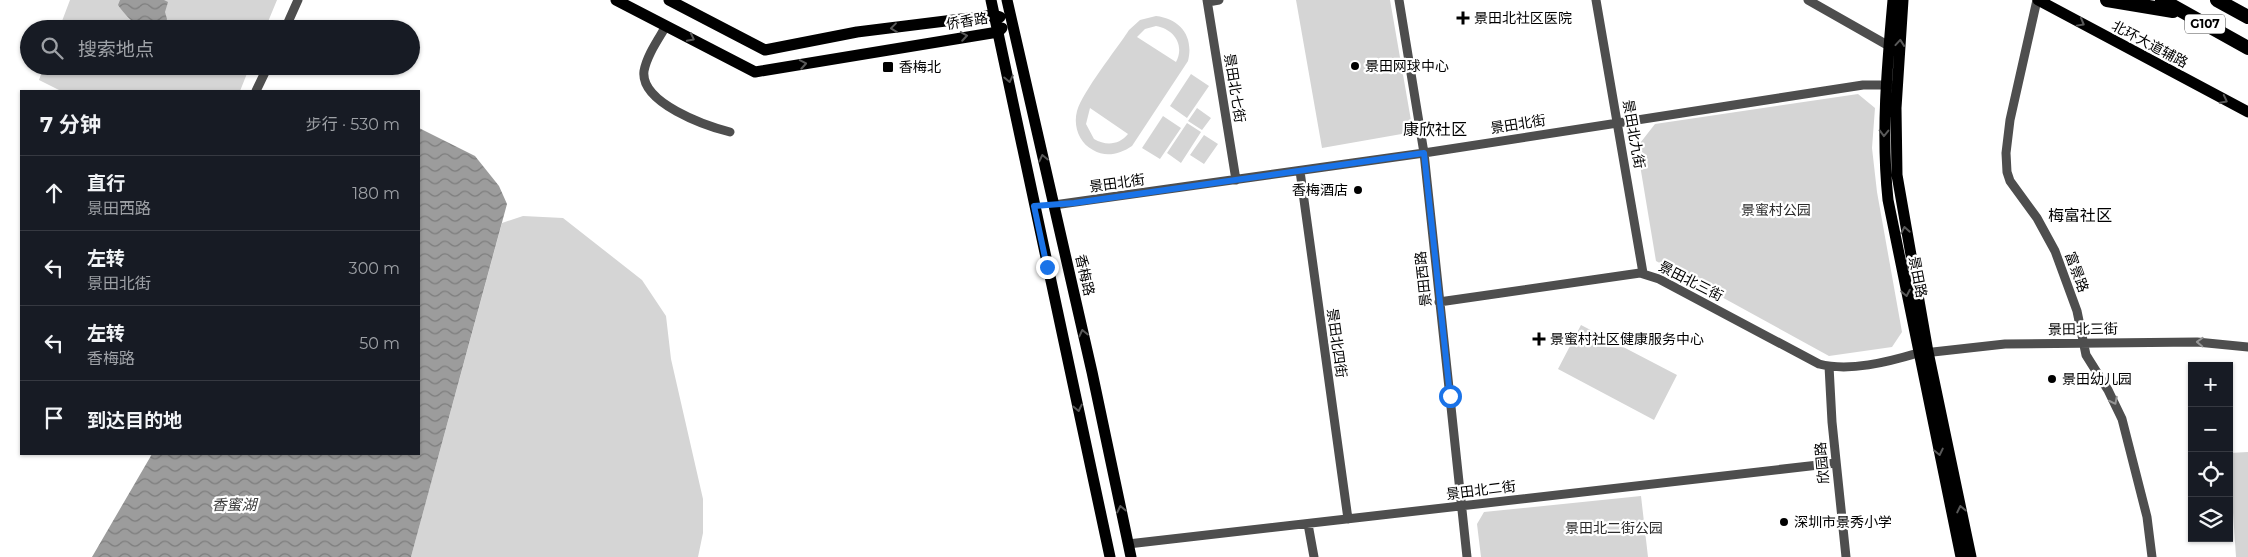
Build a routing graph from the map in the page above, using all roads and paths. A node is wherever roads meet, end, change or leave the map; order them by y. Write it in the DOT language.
graph roads {
  1 [pos="298,0"];
  2 [pos="616,0"];
  3 [pos="669,0"];
  4 [pos="992,0"];
  5 [pos="1007,0"];
  6 [pos="1219,0"];
  7 [pos="1399,0"];
  8 [pos="1596,0"];
  9 [pos="1808,0"];
  10 [pos="1893,0"];
  11 [pos="1903,0"];
  12 [pos="2038,0"];
  13 [pos="2107,0"];
  14 [pos="2162,0"];
  15 [pos="2217,0"];
  16 [pos="2230,0"];
  17 [pos="1207,1"];
  18 [pos="2185,13"];
  19 [pos="2248,13"];
  20 [pos="994,15"];
  21 [pos="2248,16"];
  22 [pos="289,20"];
  23 [pos="1011,21"];
  24 [pos="666,26"];
  25 [pos="998,32"];
  26 [pos="1889,46"];
  27 [pos="2248,48"];
  28 [pos="264,75"];
  29 [pos="1891,85"];
  30 [pos="256,90"];
  31 [pos="2248,112"];
  32 [pos="1618,122"];
  33 [pos="730,132"];
  34 [pos="1424,153"];
  35 [pos="1302,171"];
  36 [pos="1236,180"];
  37 [pos="1030,184"];
  38 [pos="1054,205"];
  39 [pos="1034,206"];
  40 [pos="1644,273"];
  41 [pos="1439,302"];
  42 [pos="2083,343"];
  43 [pos="2248,347"];
  44 [pos="1923,353"];
  45 [pos="1829,366"];
  46 [pos="1092,372"];
  47 [pos="1072,382"];
  48 [pos="1836,463"];
  49 [pos="1461,506"];
  50 [pos="1351,519"];
  51 [pos="1308,524"];
  52 [pos="1128,544"];
  53 [pos="1110,557"];
  54 [pos="1131,557"];
  55 [pos="1314,557"];
  56 [pos="1467,557"];
  57 [pos="1846,557"];
  58 [pos="1961,557"];
  59 [pos="1971,557"];
  60 [pos="2152,557"];
  1 -- 22 [label="street"];
  2 -- 24 [label="main road, 侨香路"];
  20 -- 3 [label="main road, 侨香路, one-way"];
  4 -- 20 [label="main road"];
  5 -- 23 [label="main road, 香梅路"];
  6 -- 17 [label="street"];
  7 -- 34 [label="street, 景田西路"];
  8 -- 32 [label="street, 景田北九街"];
  9 -- 26 [label="street"];
  10 -- 26 [label="main road, 景田路"];
  29 -- 11 [label="main road, 景田路, one-way"];
  12 -- 31 [label="main road, 北环大道辅路, one-way"];
  12 -- 42 [label="street, 富景路"];
  13 -- 18 [label="highway"];
  14 -- 18 [label="highway, G107"];
  15 -- 21 [label="highway, G107"];
  16 -- 19 [label="highway"];
  17 -- 36 [label="street, 景田北七街"];
  18 -- 27 [label="highway, G107"];
  20 -- 23 [label="main road, 侨香路"];
  20 -- 25 [label="main road"];
  23 -- 25 [label="main road, 侨香路"];
  38 -- 23 [label="main road, 香梅路, one-way"];
  24 -- 25 [label="main road, 侨香路, one-way"];
  24 -- 33 [label="street"];
  25 -- 37 [label="main road, one-way"];
  26 -- 29 [label="main road, 景田路"];
  28 -- 30 [label="street"];
  29 -- 32 [label="street, 景田北街"];
  29 -- 44 [label="main road, 景田路"];
  32 -- 34 [label="street, 景田北街"];
  32 -- 40 [label="street, 景田北九街"];
  34 -- 35 [label="street, 景田北街"];
  34 -- 41 [label="street, 景田西路"];
  35 -- 36 [label="street, 景田北街"];
  35 -- 50 [label="street, 景田北四街"];
  36 -- 38 [label="street, 景田北街"];
  37 -- 38 [label="main road"];
  37 -- 39 [label="main road"];
  38 -- 39 [label="main road"];
  46 -- 38 [label="main road, 香梅路, one-way"];
  39 -- 47 [label="main road"];
  40 -- 41 [label="street, 景田北三街"];
  40 -- 45 [label="street, 景田北三街"];
  41 -- 49 [label="street, 景田西路"];
  43 -- 42 [label="street, 景田北三街, one-way"];
  42 -- 44 [label="street, 景田北三街"];
  42 -- 60 [label="street, 富景路, one-way"];
  44 -- 45 [label="street, 景田北三街"];
  44 -- 58 [label="main road, 景田路, one-way"];
  59 -- 44 [label="main road, 景田路, one-way"];
  45 -- 48 [label="street, 欣园路"];
  46 -- 47 [label="main road"];
  52 -- 46 [label="main road, 香梅路, one-way"];
  47 -- 53 [label="main road, one-way"];
  48 -- 49 [label="street, 景田北二街"];
  48 -- 57 [label="street, 欣园路"];
  49 -- 50 [label="street, 景田北二街"];
  49 -- 56 [label="street, 景田西路"];
  50 -- 51 [label="street, 景田北二街"];
  51 -- 52 [label="street, 景田北二街"];
  51 -- 55 [label="street"];
  52 -- 54 [label="main road, 香梅路"];
}
